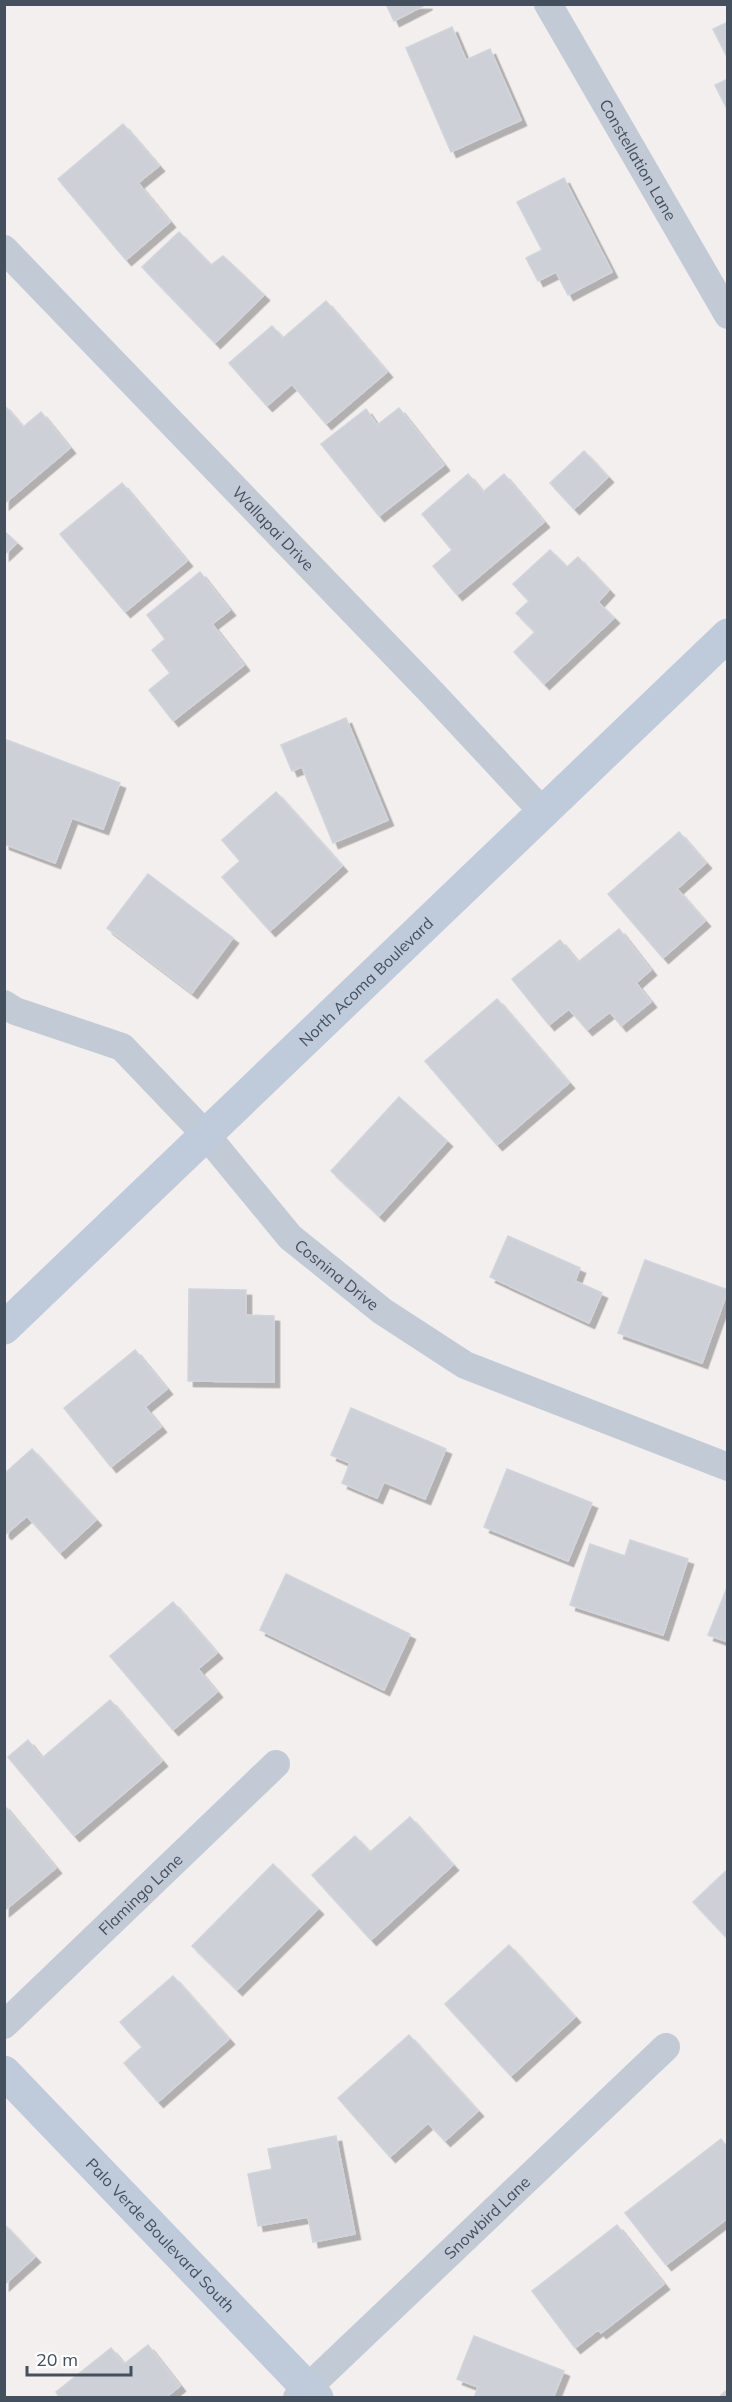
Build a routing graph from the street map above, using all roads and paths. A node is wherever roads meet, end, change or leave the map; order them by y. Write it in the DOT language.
graph roads {
  1 [pos="548,4"];
  2 [pos="4,249"];
  3 [pos="728,315"];
  4 [pos="728,635"];
  5 [pos="542,811"];
  6 [pos="4,1004"];
  7 [pos="206,1135"];
  8 [pos="4,1328"];
  9 [pos="728,1467"];
  10 [pos="276,1764"];
  11 [pos="4,2025"];
  12 [pos="666,2047"];
  13 [pos="4,2072"];
  14 [pos="308,2394"];
  1 -- 3 [label="street, Constellation Lane"];
  2 -- 5 [label="street, Wallapai Drive"];
  4 -- 5 [label="main road, North Acoma Boulevard"];
  5 -- 7 [label="main road, North Acoma Boulevard"];
  6 -- 7 [label="street, Cosnina Drive"];
  7 -- 8 [label="main road, North Acoma Boulevard"];
  7 -- 9 [label="street, Cosnina Drive"];
  10 -- 11 [label="street, Flamingo Lane"];
  12 -- 14 [label="street, Snowbird Lane"];
  13 -- 14 [label="main road, Palo Verde Boulevard South"];
}
